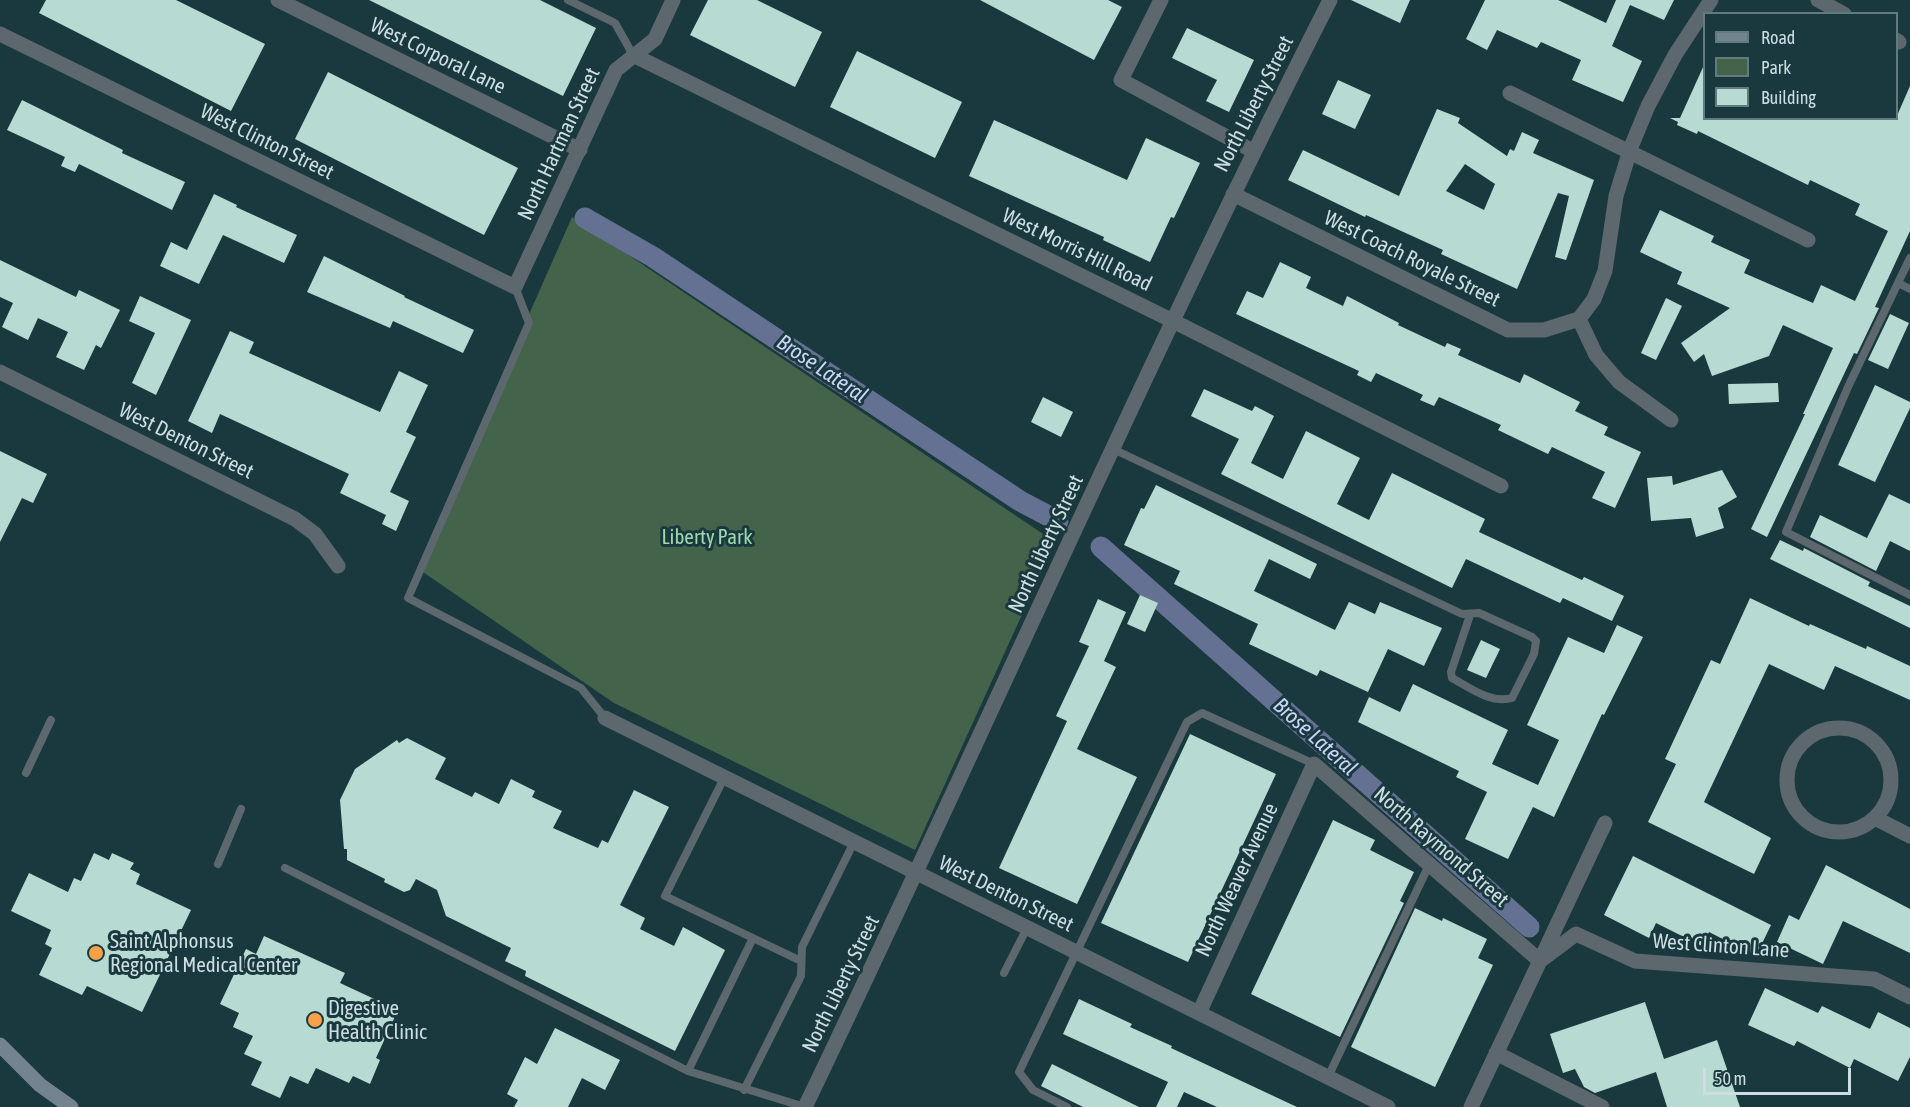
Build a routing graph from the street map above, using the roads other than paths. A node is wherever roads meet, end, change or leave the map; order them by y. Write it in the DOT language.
graph roads {
  1 [pos="278,0"];
  2 [pos="568,0"];
  3 [pos="673,0"];
  4 [pos="1161,0"];
  5 [pos="1330,0"];
  6 [pos="1818,0"];
  7 [pos="1840,12"];
  8 [pos="1703,13"];
  9 [pos="0,34"];
  10 [pos="633,55"];
  11 [pos="1510,93"];
  12 [pos="580,150"];
  13 [pos="1253,151"];
  14 [pos="1630,152"];
  15 [pos="1233,194"];
  16 [pos="1808,240"];
  17 [pos="1910,258"];
  18 [pos="1898,283"];
  19 [pos="515,287"];
  20 [pos="1910,289"];
  21 [pos="1579,319"];
  22 [pos="1173,321"];
  23 [pos="0,372"];
  24 [pos="1671,420"];
  25 [pos="1113,449"];
  26 [pos="1501,486"];
  27 [pos="338,566"];
  28 [pos="1910,595"];
  29 [pos="1470,615"];
  30 [pos="605,718"];
  31 [pos="51,720"];
  32 [pos="1314,764"];
  33 [pos="26,773"];
  34 [pos="724,778"];
  35 [pos="241,809"];
  36 [pos="1875,818"];
  37 [pos="1605,823"];
  38 [pos="1910,836"];
  39 [pos="854,842"];
  40 [pos="218,864"];
  41 [pos="1429,865"];
  42 [pos="285,868"];
  43 [pos="917,873"];
  44 [pos="1027,928"];
  45 [pos="753,938"];
  46 [pos="1077,952"];
  47 [pos="801,961"];
  48 [pos="1540,961"];
  49 [pos="1004,973"];
  50 [pos="1910,997"];
  51 [pos="1199,1013"];
  52 [pos="0,1045"];
  53 [pos="1496,1053"];
  54 [pos="688,1071"];
  55 [pos="1328,1077"];
  56 [pos="744,1090"];
  57 [pos="72,1107"];
  58 [pos="805,1107"];
  59 [pos="1066,1107"];
  60 [pos="1388,1107"];
  61 [pos="1470,1107"];
  62 [pos="1602,1107"];
  1 -- 12 [label="street, West Corporal Lane"];
  2 -- 10 [label="lane"];
  3 -- 10 [label="street, North Hartman Street"];
  4 -- 13 [label="street"];
  5 -- 13 [label="street, North Liberty Street"];
  6 -- 7 [label="street"];
  8 -- 14 [label="street"];
  9 -- 19 [label="street, West Clinton Street"];
  10 -- 12 [label="street, North Hartman Street"];
  10 -- 22 [label="street, West Morris Hill Road"];
  11 -- 14 [label="street"];
  12 -- 19 [label="street, North Hartman Street"];
  13 -- 15 [label="street, North Liberty Street"];
  14 -- 16 [label="street"];
  14 -- 21 [label="street"];
  15 -- 21 [label="street, West Coach Royale Street"];
  15 -- 22 [label="street, North Liberty Street"];
  17 -- 18 [label="lane"];
  18 -- 20 [label="lane"];
  18 -- 28 [label="lane"];
  19 -- 30 [label="lane"];
  21 -- 24 [label="street"];
  22 -- 25 [label="street, North Liberty Street"];
  22 -- 26 [label="street, West Morris Hill Road"];
  23 -- 27 [label="street, West Denton Street"];
  25 -- 29 [label="lane"];
  25 -- 43 [label="street, North Liberty Street"];
  29 -- 29 [label="lane"];
  30 -- 34 [label="street, West Denton Street"];
  31 -- 33 [label="lane"];
  32 -- 41 [label="street, North Raymond Street"];
  32 -- 46 [label="lane"];
  32 -- 51 [label="street, North Weaver Avenue"];
  34 -- 39 [label="street, West Denton Street"];
  34 -- 45 [label="lane"];
  35 -- 40 [label="lane"];
  36 -- 36 [label="street"];
  36 -- 38 [label="street"];
  37 -- 48 [label="street"];
  39 -- 43 [label="street, West Denton Street"];
  39 -- 47 [label="lane"];
  41 -- 48 [label="street, North Raymond Street"];
  41 -- 55 [label="lane"];
  42 -- 54 [label="lane"];
  43 -- 44 [label="street, West Denton Street"];
  43 -- 58 [label="street, North Liberty Street"];
  44 -- 46 [label="street, West Denton Street"];
  44 -- 49 [label="lane"];
  45 -- 47 [label="lane"];
  45 -- 54 [label="lane"];
  46 -- 51 [label="street, West Denton Street"];
  46 -- 59 [label="lane"];
  47 -- 56 [label="lane"];
  48 -- 50 [label="street, West Clinton Lane"];
  48 -- 53 [label="street"];
  51 -- 55 [label="street, West Denton Street"];
  52 -- 57 [label="main road"];
  53 -- 61 [label="street"];
  53 -- 62 [label="street"];
  54 -- 56 [label="lane"];
  55 -- 60 [label="street, West Denton Street"];
  56 -- 58 [label="lane"];
}
